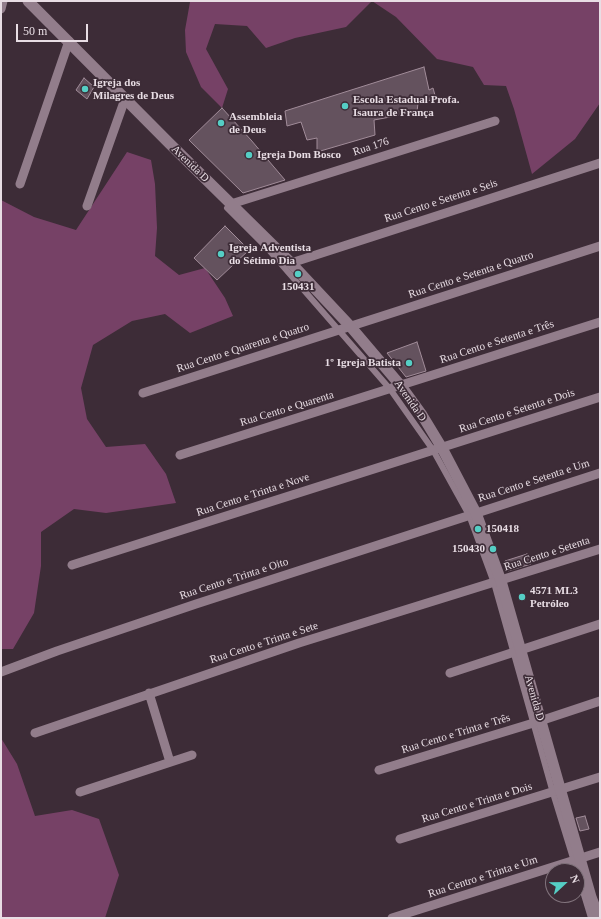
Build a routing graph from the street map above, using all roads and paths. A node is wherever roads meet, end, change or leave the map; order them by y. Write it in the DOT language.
graph roads {
  1 [pos="3,1"];
  2 [pos="28,1"];
  3 [pos="1,9"];
  4 [pos="69,41"];
  5 [pos="125,99"];
  6 [pos="495,120"];
  7 [pos="600,164"];
  8 [pos="20,184"];
  9 [pos="87,206"];
  10 [pos="229,206"];
  11 [pos="600,246"];
  12 [pos="290,263"];
  13 [pos="600,322"];
  14 [pos="350,326"];
  15 [pos="339,329"];
  16 [pos="401,386"];
  17 [pos="390,389"];
  18 [pos="143,393"];
  19 [pos="600,398"];
  20 [pos="437,449"];
  21 [pos="180,455"];
  22 [pos="600,473"];
  23 [pos="473,514"];
  24 [pos="600,549"];
  25 [pos="72,565"];
  26 [pos="497,582"];
  27 [pos="600,624"];
  28 [pos="517,650"];
  29 [pos="1,672"];
  30 [pos="450,673"];
  31 [pos="149,693"];
  32 [pos="600,701"];
  33 [pos="537,722"];
  34 [pos="35,733"];
  35 [pos="192,755"];
  36 [pos="170,762"];
  37 [pos="379,770"];
  38 [pos="600,777"];
  39 [pos="557,791"];
  40 [pos="80,792"];
  41 [pos="400,839"];
  42 [pos="600,852"];
  43 [pos="577,860"];
  44 [pos="585,898"];
  45 [pos="392,918"];
  46 [pos="591,918"];
  47 [pos="599,918"];
  1 -- 3 [label="street"];
  2 -- 4 [label="street, Avenida D"];
  4 -- 5 [label="street, Avenida D"];
  4 -- 8 [label="street"];
  5 -- 9 [label="street"];
  5 -- 10 [label="street, Avenida D"];
  6 -- 10 [label="street, Rua 176"];
  7 -- 12 [label="street, Rua Cento e Setenta e Seis"];
  10 -- 12 [label="street, Avenida D"];
  10 -- 15 [label="street, Avenida D"];
  11 -- 14 [label="street, Rua Cento e Setenta e Quatro"];
  12 -- 14 [label="street, Avenida D"];
  13 -- 16 [label="street, Rua Cento e Setenta e Três"];
  14 -- 15 [label="street, Rua Cento e Quarenta e Quatro"];
  14 -- 16 [label="street, Avenida D"];
  15 -- 17 [label="street, Avenida D"];
  15 -- 18 [label="street, Rua Cento e Quarenta e Quatro"];
  16 -- 17 [label="street, Rua Cento e Quarenta"];
  16 -- 20 [label="street, Avenida D"];
  17 -- 20 [label="street, Avenida D"];
  17 -- 21 [label="street, Rua Cento e Quarenta"];
  19 -- 20 [label="street, Rua Cento e Setenta e Dois"];
  20 -- 23 [label="street, Avenida D"];
  20 -- 25 [label="street, Rua Cento e Trinta e Nove"];
  22 -- 23 [label="street, Rua Cento e Setenta e Um"];
  23 -- 26 [label="street, Avenida D"];
  23 -- 29 [label="street, Rua Cento e Trinta e Oito"];
  24 -- 26 [label="street, Rua Cento e Setenta"];
  26 -- 28 [label="street, Avenida D"];
  26 -- 31 [label="street, Rua Cento e Trinta e Sete"];
  27 -- 28 [label="street"];
  28 -- 30 [label="street"];
  28 -- 33 [label="street, Avenida D"];
  31 -- 34 [label="street, Rua Cento e Trinta e Sete"];
  31 -- 36 [label="street"];
  32 -- 33 [label="street, Rua Cento e Trinta e Três"];
  33 -- 37 [label="street, Rua Cento e Trinta e Três"];
  33 -- 39 [label="street, Avenida D"];
  35 -- 36 [label="street"];
  36 -- 40 [label="street"];
  38 -- 39 [label="street, Rua Cento e Trinta e Dois"];
  39 -- 41 [label="street, Rua Cento e Trinta e Dois"];
  39 -- 43 [label="street, Avenida D"];
  42 -- 43 [label="street, Rua Centro e Trinta e Um"];
  43 -- 45 [label="street, Rua Centro e Trinta e Um"];
  43 -- 47 [label="street, Avenida D"];
  44 -- 46 [label="street, Avenida D"];
}
